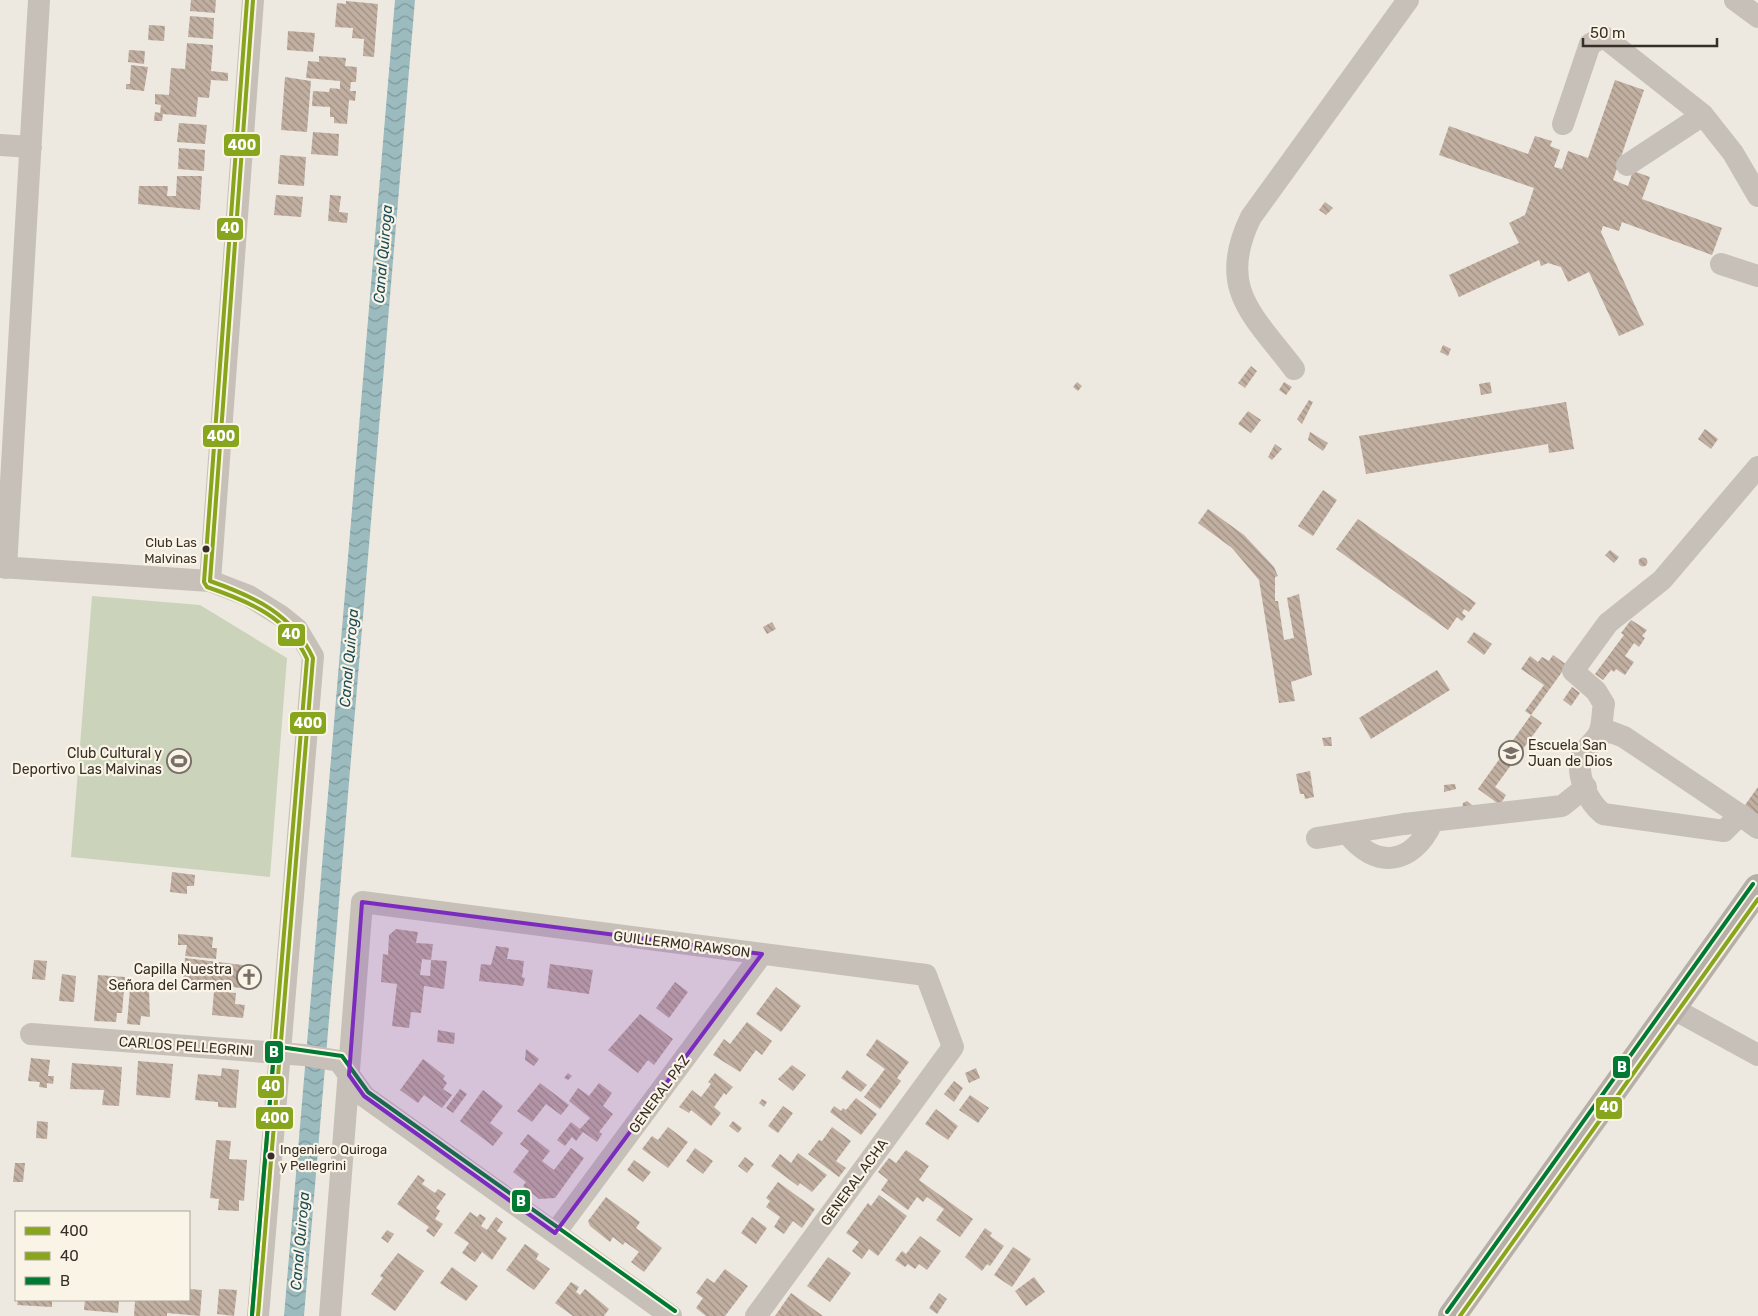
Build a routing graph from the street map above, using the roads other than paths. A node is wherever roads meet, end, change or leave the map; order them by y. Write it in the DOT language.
graph roads {
  1 [pos="39,0"];
  2 [pos="253,0"];
  3 [pos="1408,0"];
  4 [pos="1735,0"];
  5 [pos="1758,17"];
  6 [pos="1703,115"];
  7 [pos="1563,124"];
  8 [pos="0,145"];
  9 [pos="30,147"];
  10 [pos="1627,165"];
  11 [pos="1758,196"];
  12 [pos="1721,264"];
  13 [pos="1758,276"];
  14 [pos="1294,369"];
  15 [pos="1758,467"];
  16 [pos="3,567"];
  17 [pos="210,581"];
  18 [pos="1599,734"];
  19 [pos="1586,787"];
  20 [pos="1749,822"];
  21 [pos="1432,823"];
  22 [pos="1347,833"];
  23 [pos="1317,838"];
  24 [pos="1758,888"];
  25 [pos="762,954"];
  26 [pos="1672,1008"];
  27 [pos="31,1034"];
  28 [pos="953,1047"];
  29 [pos="280,1054"];
  30 [pos="1758,1055"];
  31 [pos="349,1075"];
  32 [pos="555,1233"];
  33 [pos="258,1316"];
  34 [pos="330,1316"];
  35 [pos="671,1316"];
  36 [pos="756,1316"];
  37 [pos="1452,1316"];
  1 -- 9 [label="street"];
  2 -- 17 [label="street"];
  3 -- 14 [label="street"];
  4 -- 5 [label="street"];
  6 -- 7 [label="street"];
  6 -- 10 [label="street"];
  6 -- 11 [label="street"];
  8 -- 9 [label="street"];
  9 -- 16 [label="street"];
  12 -- 13 [label="street"];
  15 -- 18 [label="street"];
  16 -- 17 [label="street"];
  17 -- 29 [label="street"];
  18 -- 19 [label="street"];
  18 -- 20 [label="street"];
  19 -- 20 [label="street"];
  19 -- 21 [label="street"];
  21 -- 22 [label="street"];
  21 -- 22 [label="street"];
  22 -- 23 [label="street"];
  24 -- 26 [label="main road"];
  25 -- 28 [label="street, GUILLERMO RAWSON"];
  25 -- 31 [label="street, GUILLERMO RAWSON"];
  25 -- 32 [label="street, GENERAL PAZ"];
  26 -- 30 [label="street"];
  26 -- 37 [label="main road"];
  27 -- 29 [label="street, CARLOS PELLEGRINI"];
  28 -- 36 [label="street, GENERAL ACHA"];
  29 -- 31 [label="street, CARLOS PELLEGRINI"];
  29 -- 33 [label="street"];
  31 -- 32 [label="street, CARLOS PELLEGRINI"];
  31 -- 34 [label="street"];
  32 -- 35 [label="street, CARLOS PELLEGRINI"];
}
